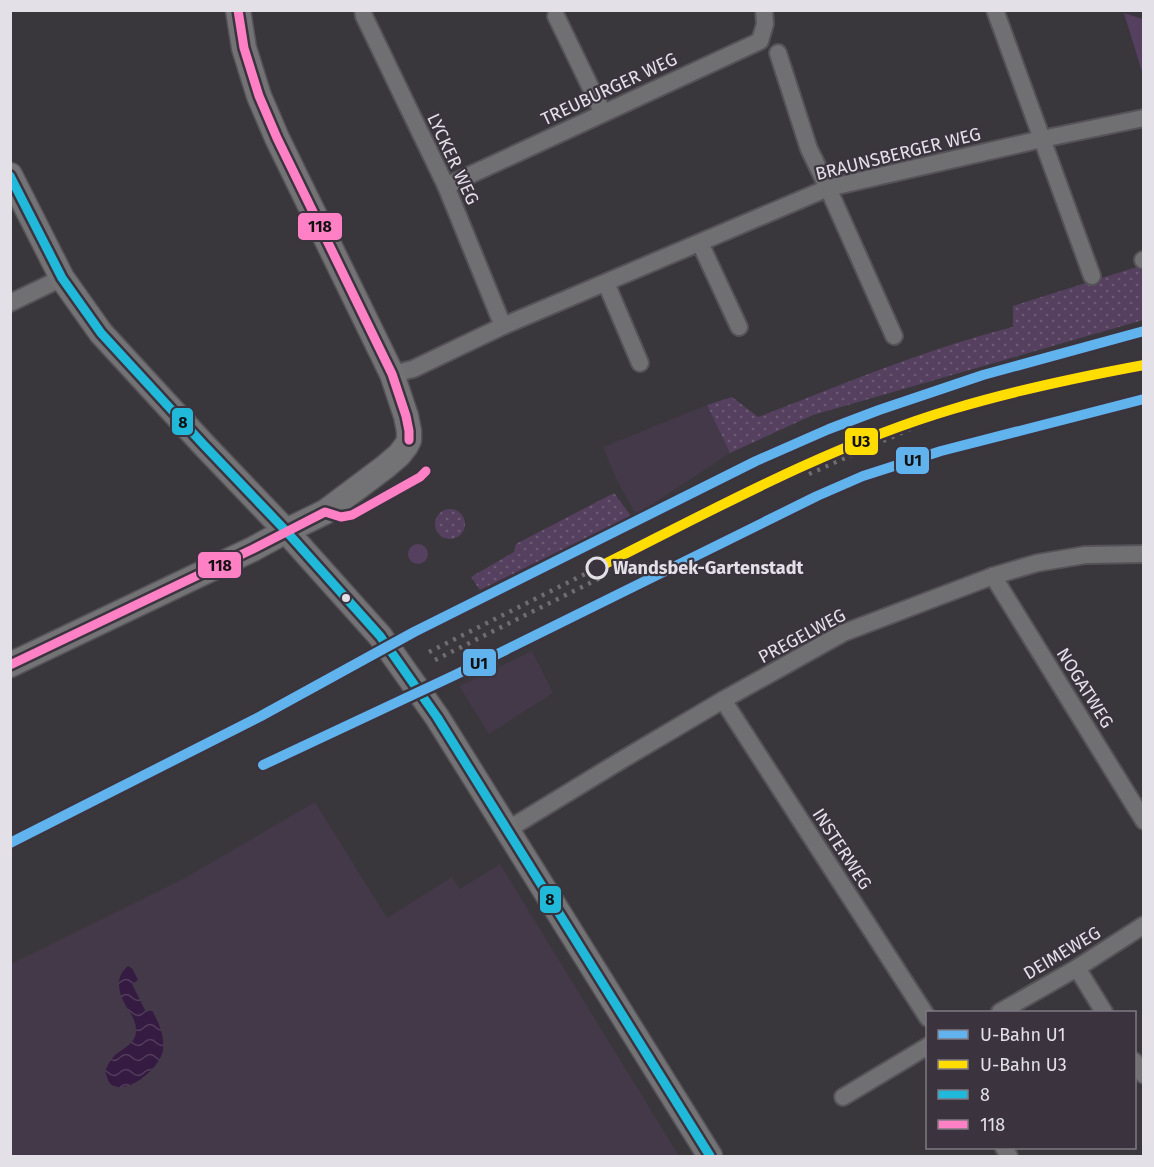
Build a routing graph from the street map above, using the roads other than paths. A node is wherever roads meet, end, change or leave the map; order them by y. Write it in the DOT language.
graph roads {
  1 [pos="238,10"];
  2 [pos="363,10"];
  3 [pos="764,10"];
  4 [pos="995,10"];
  5 [pos="556,16"];
  6 [pos="778,53"];
  7 [pos="603,113"];
  8 [pos="1143,118"];
  9 [pos="1042,139"];
  10 [pos="10,175"];
  11 [pos="446,186"];
  12 [pos="828,189"];
  13 [pos="700,243"];
  14 [pos="1092,276"];
  15 [pos="62,278"];
  16 [pos="606,283"];
  17 [pos="10,303"];
  18 [pos="503,326"];
  19 [pos="739,327"];
  20 [pos="894,336"];
  21 [pos="640,363"];
  22 [pos="392,374"];
  23 [pos="285,531"];
  24 [pos="1143,554"];
  25 [pos="993,576"];
  26 [pos="10,665"];
  27 [pos="723,700"];
  28 [pos="1143,821"];
  29 [pos="507,830"];
  30 [pos="1143,925"];
  31 [pos="1077,968"];
  32 [pos="1002,1011"];
  33 [pos="1103,1011"];
  34 [pos="926,1016"];
  35 [pos="926,1047"];
  36 [pos="843,1097"];
  37 [pos="710,1156"];
  1 -- 22 [label="main road"];
  2 -- 11 [label="street, LYCKER WEG"];
  3 -- 7 [label="street, TREUBURGER WEG"];
  4 -- 9 [label="street"];
  5 -- 7 [label="street"];
  6 -- 12 [label="street"];
  7 -- 11 [label="street, TREUBURGER WEG"];
  8 -- 9 [label="street, BRAUNSBERGER WEG"];
  9 -- 12 [label="street, BRAUNSBERGER WEG"];
  9 -- 14 [label="street"];
  10 -- 15 [label="main road"];
  11 -- 18 [label="street, LYCKER WEG"];
  12 -- 13 [label="street, BRAUNSBERGER WEG"];
  12 -- 20 [label="street"];
  13 -- 16 [label="street, BRAUNSBERGER WEG"];
  13 -- 19 [label="street"];
  15 -- 17 [label="street"];
  15 -- 23 [label="main road"];
  16 -- 18 [label="street, BRAUNSBERGER WEG"];
  16 -- 21 [label="street"];
  18 -- 22 [label="street, BRAUNSBERGER WEG"];
  22 -- 23 [label="main road"];
  23 -- 26 [label="main road"];
  23 -- 29 [label="main road"];
  24 -- 25 [label="street, PREGELWEG"];
  25 -- 27 [label="street, PREGELWEG"];
  25 -- 28 [label="street, NOGATWEG"];
  27 -- 29 [label="street, PREGELWEG"];
  27 -- 34 [label="street, INSTERWEG"];
  29 -- 37 [label="main road"];
  30 -- 31 [label="street, DEIMEWEG"];
  31 -- 32 [label="street, DEIMEWEG"];
  31 -- 33 [label="street"];
  35 -- 36 [label="street"];
}
